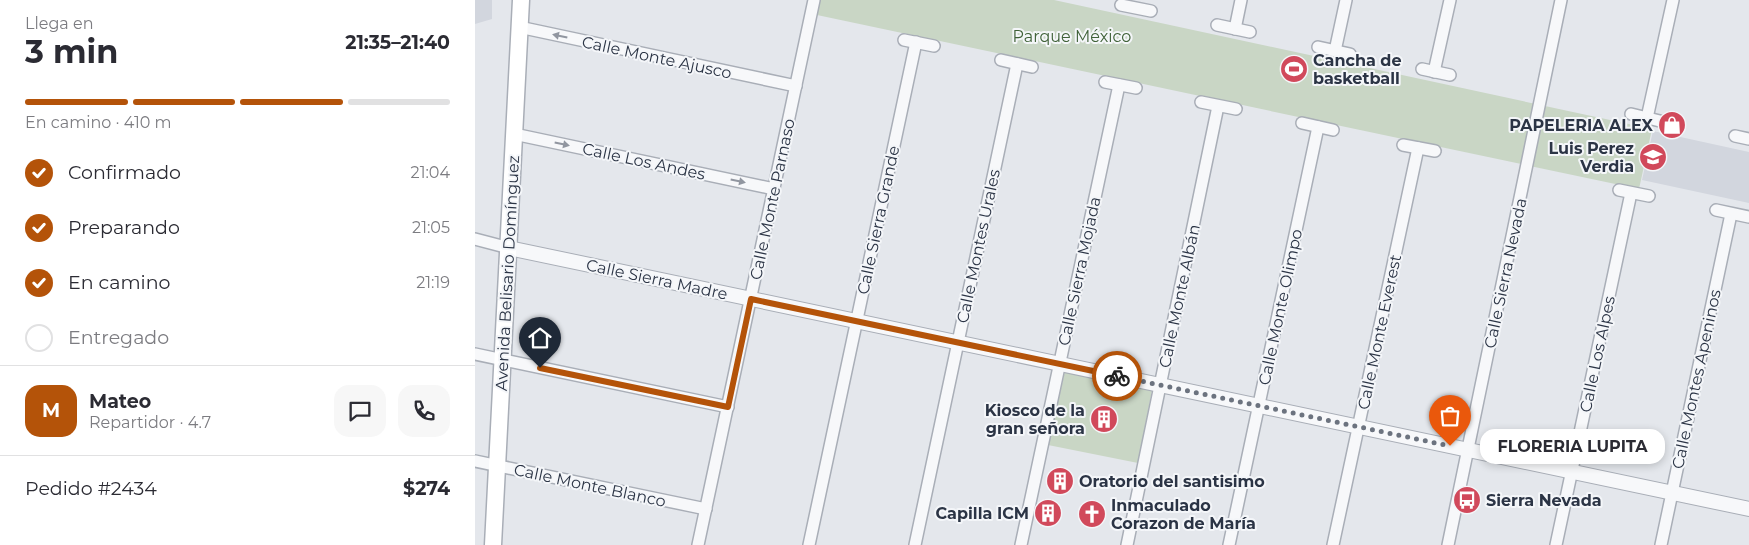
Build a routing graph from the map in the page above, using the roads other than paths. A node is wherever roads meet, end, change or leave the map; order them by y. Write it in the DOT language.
graph roads {
  1 [pos="521,0"];
  2 [pos="814,0"];
  3 [pos="1241,0"];
  4 [pos="1346,0"];
  5 [pos="1450,0"];
  6 [pos="1561,0"];
  7 [pos="1673,0"];
  8 [pos="1136,4"];
  9 [pos="1121,5"];
  10 [pos="1151,11"];
  11 [pos="1217,25"];
  12 [pos="519,27"];
  13 [pos="1235,29"];
  14 [pos="1250,32"];
  15 [pos="904,40"];
  16 [pos="916,42"];
  17 [pos="934,46"];
  18 [pos="1318,47"];
  19 [pos="1335,50"];
  20 [pos="1350,54"];
  21 [pos="1001,60"];
  22 [pos="1017,64"];
  23 [pos="1032,67"];
  24 [pos="1423,70"];
  25 [pos="1434,72"];
  26 [pos="1451,76"];
  27 [pos="1105,82"];
  28 [pos="1119,85"];
  29 [pos="796,86"];
  30 [pos="1136,88"];
  31 [pos="1201,102"];
  32 [pos="1219,106"];
  33 [pos="1236,110"];
  34 [pos="1631,114"];
  35 [pos="1647,118"];
  36 [pos="1664,122"];
  37 [pos="1302,123"];
  38 [pos="1318,127"];
  39 [pos="1333,130"];
  40 [pos="514,134"];
  41 [pos="1735,136"];
  42 [pos="1748,136"];
  43 [pos="1403,144"];
  44 [pos="1418,148"];
  45 [pos="1435,151"];
  46 [pos="774,189"];
  47 [pos="1619,190"];
  48 [pos="1631,193"];
  49 [pos="1649,196"];
  50 [pos="1716,210"];
  51 [pos="1731,214"];
  52 [pos="1749,217"];
  53 [pos="475,239"];
  54 [pos="509,248"];
  55 [pos="751,299"];
  56 [pos="857,321"];
  57 [pos="958,342"];
  58 [pos="475,354"];
  59 [pos="503,360"];
  60 [pos="1059,364"];
  61 [pos="1160,385"];
  62 [pos="1259,406"];
  63 [pos="728,407"];
  64 [pos="1358,427"];
  65 [pos="1468,450"];
  66 [pos="475,461"];
  67 [pos="497,466"];
  68 [pos="1572,472"];
  69 [pos="1672,493"];
  70 [pos="706,509"];
  71 [pos="1749,509"];
  72 [pos="493,545"];
  73 [pos="698,545"];
  74 [pos="809,545"];
  75 [pos="915,545"];
  76 [pos="1021,545"];
  77 [pos="1127,545"];
  78 [pos="1229,545"];
  79 [pos="1333,545"];
  80 [pos="1448,545"];
  81 [pos="1556,545"];
  82 [pos="1661,545"];
  1 -- 12 [label="main road, Avenida Belisario Domínguez"];
  2 -- 29 [label="street, Calle Monte Parnaso"];
  3 -- 13 [label="street"];
  4 -- 19 [label="street"];
  5 -- 25 [label="street"];
  6 -- 65 [label="street, Calle Sierra Nevada"];
  7 -- 35 [label="street"];
  8 -- 9 [label="street"];
  8 -- 10 [label="street"];
  11 -- 13 [label="street"];
  29 -- 12 [label="street, Calle Monte Ajusco, one-way"];
  12 -- 40 [label="main road, Avenida Belisario Domínguez"];
  13 -- 14 [label="street"];
  15 -- 16 [label="street"];
  16 -- 17 [label="street"];
  16 -- 56 [label="street, Calle Sierra Grande"];
  18 -- 19 [label="street"];
  19 -- 20 [label="street"];
  21 -- 22 [label="street"];
  22 -- 23 [label="street"];
  22 -- 57 [label="street, Calle Montes Urales"];
  24 -- 25 [label="street"];
  25 -- 26 [label="street"];
  27 -- 28 [label="street"];
  28 -- 30 [label="street"];
  28 -- 60 [label="street, Calle Sierra Mojada"];
  29 -- 46 [label="street, Calle Monte Parnaso"];
  31 -- 32 [label="street"];
  32 -- 33 [label="street"];
  32 -- 61 [label="street, Calle Monte Albán"];
  34 -- 35 [label="street"];
  35 -- 36 [label="street"];
  37 -- 38 [label="street"];
  38 -- 39 [label="street"];
  38 -- 62 [label="street, Calle Monte Olimpo"];
  40 -- 46 [label="street, Calle Los Andes, one-way"];
  40 -- 54 [label="main road, Avenida Belisario Domínguez"];
  41 -- 42 [label="street"];
  43 -- 44 [label="street"];
  44 -- 45 [label="street"];
  44 -- 64 [label="street, Calle Monte Everest"];
  46 -- 55 [label="street, Calle Monte Parnaso"];
  47 -- 48 [label="street"];
  48 -- 49 [label="street"];
  48 -- 68 [label="street, Calle Los Alpes"];
  50 -- 51 [label="street"];
  51 -- 52 [label="street"];
  51 -- 69 [label="street, Calle Montes Apeninos"];
  53 -- 54 [label="street, Calle Sierra Madre"];
  54 -- 55 [label="street, Calle Sierra Madre"];
  54 -- 59 [label="main road, Avenida Belisario Domínguez"];
  55 -- 56 [label="street, Calle Sierra Madre"];
  55 -- 63 [label="street, Calle Monte Parnaso"];
  56 -- 57 [label="street, Calle Sierra Madre"];
  56 -- 74 [label="street, Calle Sierra Grande"];
  57 -- 60 [label="street, Calle Sierra Madre"];
  57 -- 75 [label="street, Calle Montes Urales"];
  58 -- 59 [label="street"];
  59 -- 63 [label="street"];
  59 -- 67 [label="main road, Avenida Belisario Domínguez"];
  60 -- 61 [label="street, Calle Sierra Madre"];
  60 -- 76 [label="street, Calle Sierra Mojada"];
  61 -- 62 [label="street, Calle Sierra Madre"];
  61 -- 77 [label="street, Calle Monte Albán"];
  62 -- 64 [label="street, Calle Sierra Madre"];
  62 -- 78 [label="street, Calle Monte Olimpo"];
  63 -- 70 [label="street, Calle Monte Parnaso"];
  64 -- 65 [label="street, Calle Sierra Madre"];
  64 -- 79 [label="street, Calle Monte Everest"];
  65 -- 68 [label="street, Calle Sierra Madre"];
  65 -- 80 [label="street, Calle Sierra Nevada"];
  66 -- 67 [label="street, Calle Monte Blanco"];
  67 -- 70 [label="street, Calle Monte Blanco"];
  67 -- 72 [label="main road, Avenida Belisario Domínguez"];
  68 -- 69 [label="street, Calle Sierra Madre"];
  68 -- 81 [label="street, Calle Los Alpes"];
  69 -- 71 [label="street, Calle Sierra Madre"];
  69 -- 82 [label="street, Calle Montes Apeninos"];
  70 -- 73 [label="street, Calle Monte Parnaso"];
}
